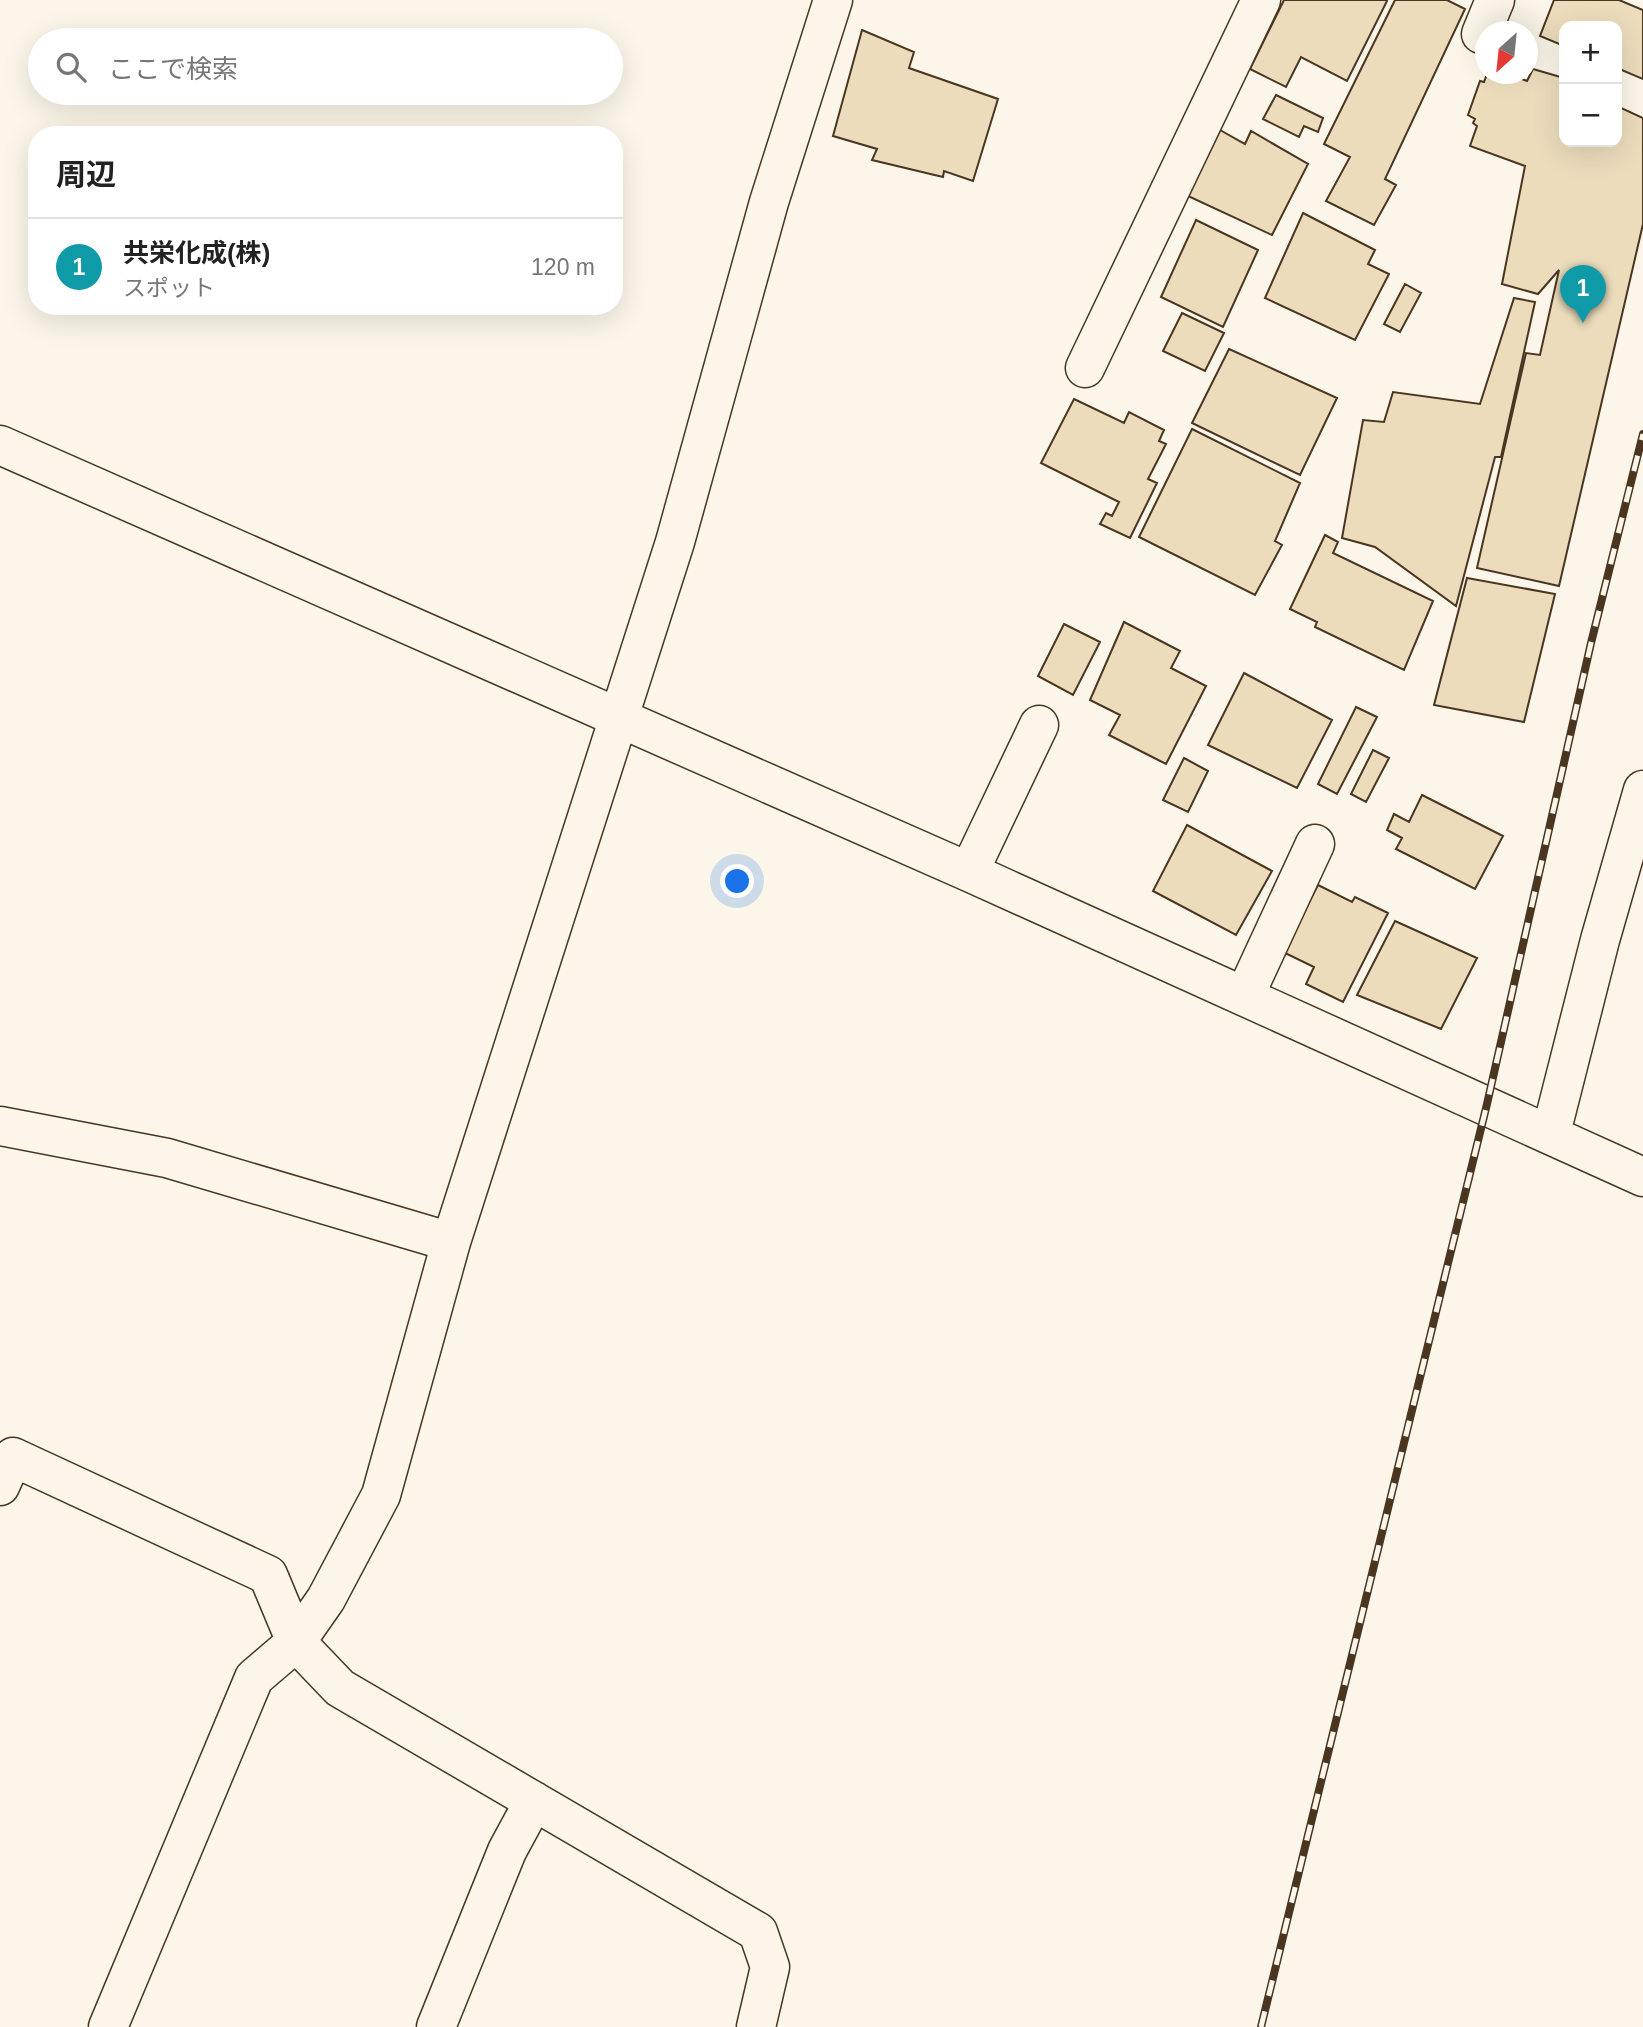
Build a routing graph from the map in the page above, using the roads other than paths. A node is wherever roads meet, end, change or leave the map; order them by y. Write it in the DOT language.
graph roads {
  1 [pos="833,0"];
  2 [pos="1261,0"];
  3 [pos="1085,368"];
  4 [pos="0,445"];
  5 [pos="619,717"];
  6 [pos="1039,725"];
  7 [pos="1643,790"];
  8 [pos="1315,844"];
  9 [pos="969,872"];
  10 [pos="1245,995"];
  11 [pos="0,1126"];
  12 [pos="1551,1133"];
  13 [pos="1643,1177"];
  14 [pos="451,1242"];
  15 [pos="0,1486"];
  16 [pos="296,1642"];
  17 [pos="534,1801"];
  18 [pos="108,2027"];
  19 [pos="436,2027"];
  20 [pos="757,2027"];
  1 -- 5 [label="street"];
  2 -- 3 [label="street"];
  4 -- 5 [label="street"];
  5 -- 9 [label="street"];
  5 -- 14 [label="street"];
  6 -- 9 [label="street"];
  7 -- 12 [label="street"];
  8 -- 10 [label="street"];
  9 -- 10 [label="street"];
  10 -- 12 [label="street"];
  11 -- 14 [label="street"];
  12 -- 13 [label="street"];
  14 -- 16 [label="street"];
  15 -- 16 [label="street"];
  16 -- 17 [label="street"];
  16 -- 18 [label="street"];
  17 -- 19 [label="street"];
  17 -- 20 [label="street"];
}
